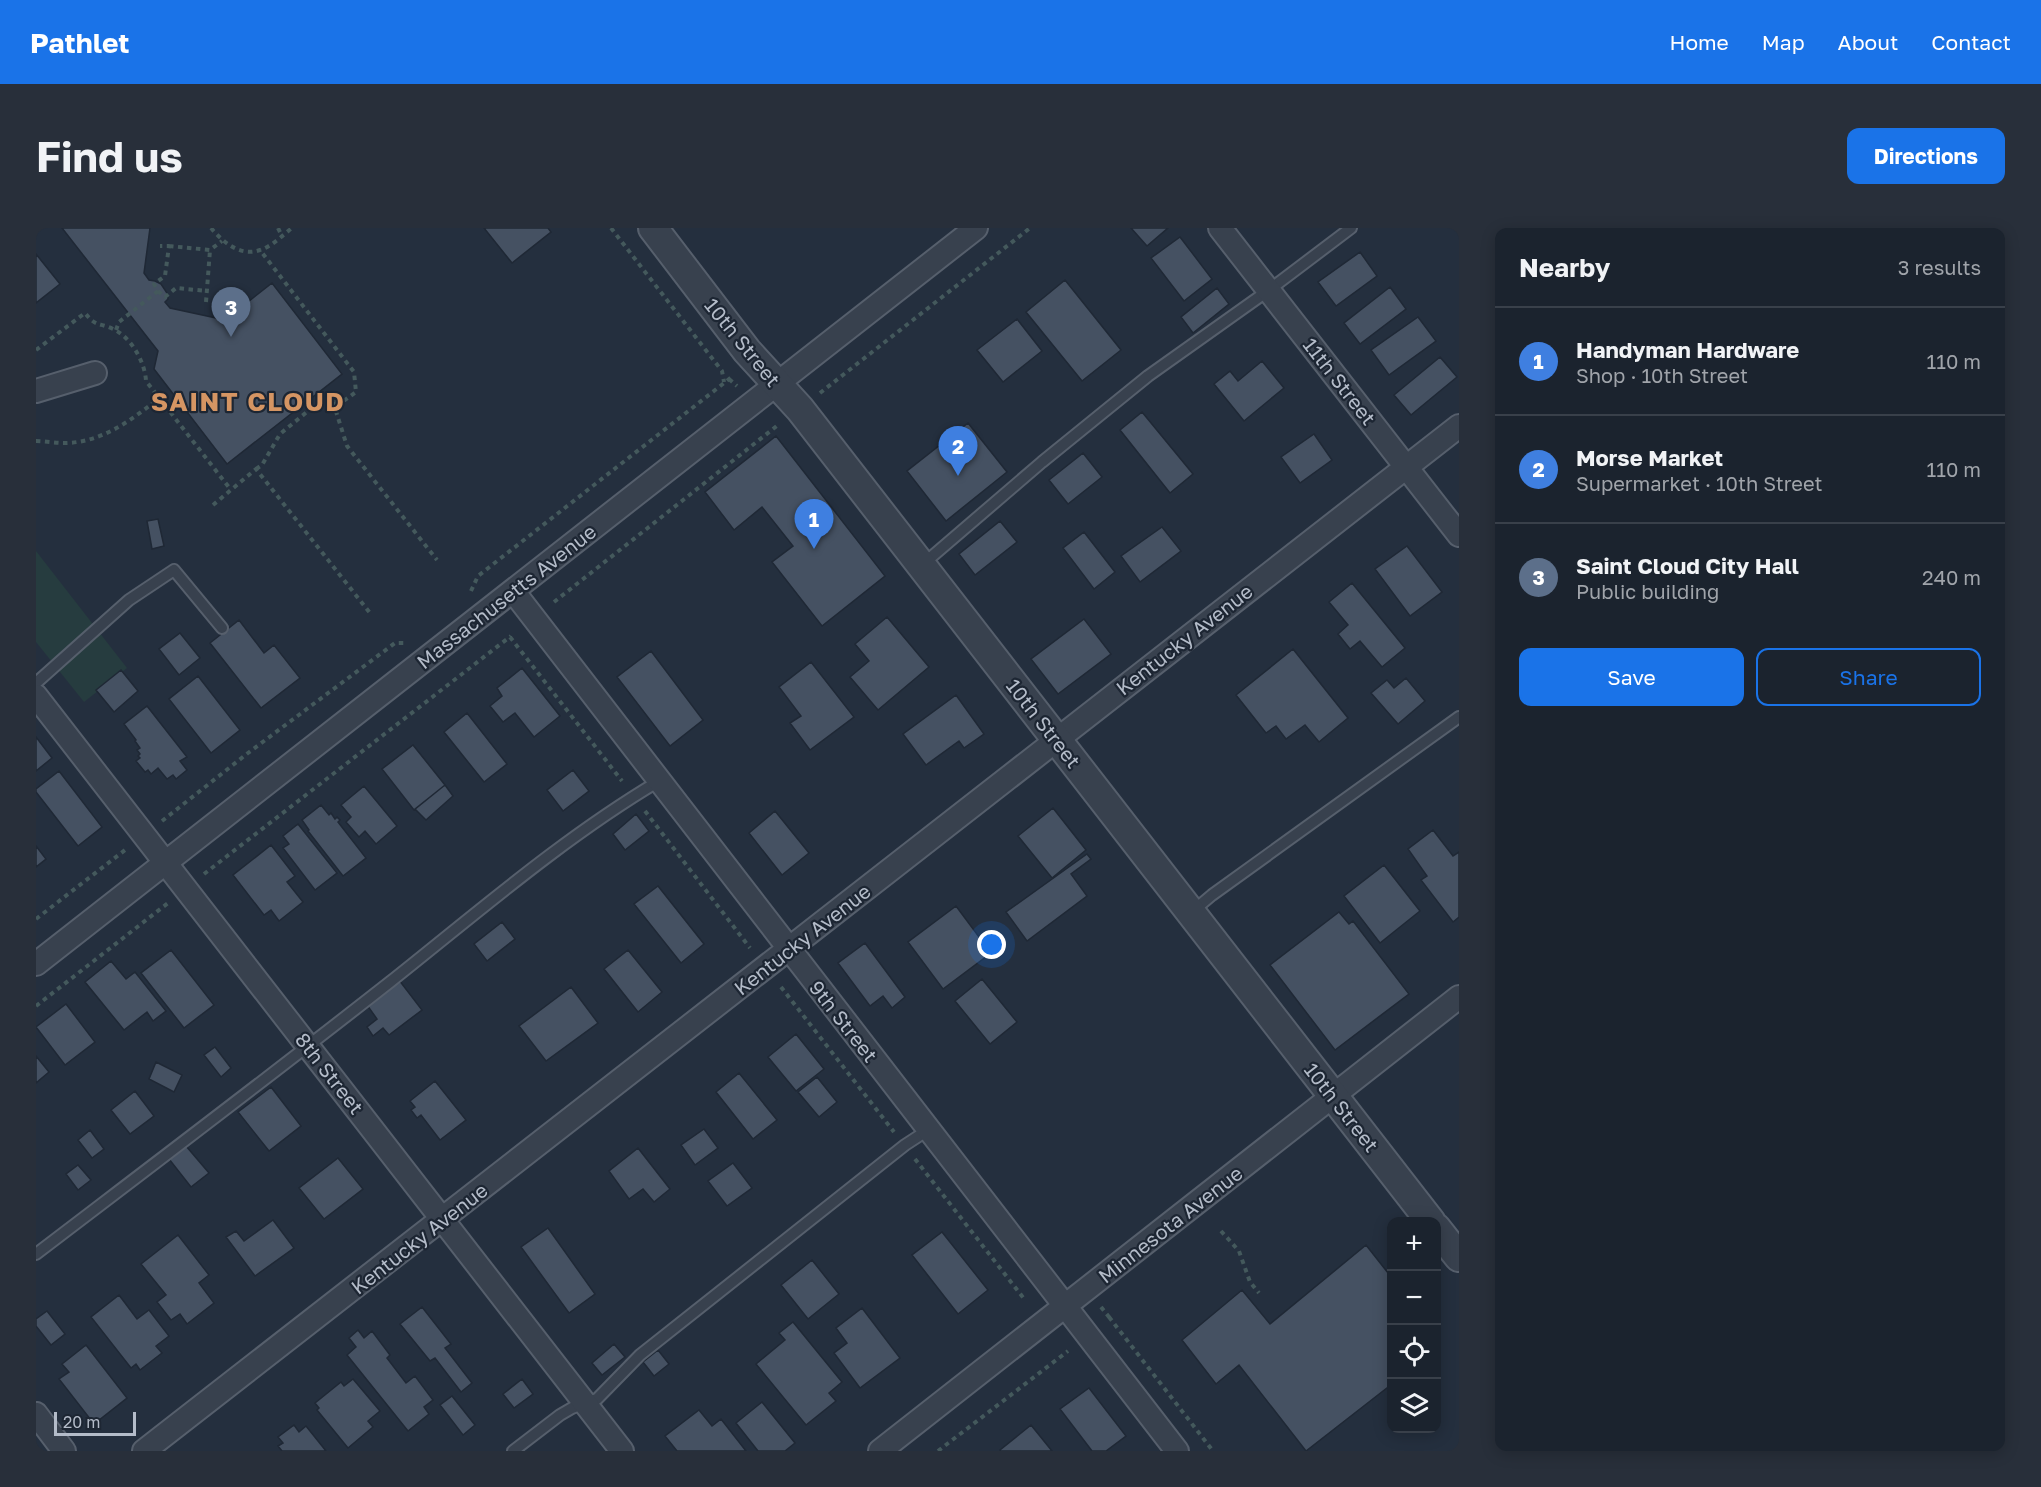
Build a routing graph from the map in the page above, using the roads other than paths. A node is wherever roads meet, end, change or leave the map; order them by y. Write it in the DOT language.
graph roads {
  1 [pos="653,228"];
  2 [pos="976,228"];
  3 [pos="1220,228"];
  4 [pos="1351,228"];
  5 [pos="1269,290"];
  6 [pos="95,373"];
  7 [pos="776,384"];
  8 [pos="36,391"];
  9 [pos="1459,426"];
  10 [pos="1406,467"];
  11 [pos="1459,535"];
  12 [pos="921,566"];
  13 [pos="513,591"];
  14 [pos="222,628"];
  15 [pos="36,683"];
  16 [pos="36,696"];
  17 [pos="1459,717"];
  18 [pos="1056,738"];
  19 [pos="659,781"];
  20 [pos="166,863"];
  21 [pos="1191,913"];
  22 [pos="789,949"];
  23 [pos="36,964"];
  24 [pos="1459,997"];
  25 [pos="309,1046"];
  26 [pos="1334,1097"];
  27 [pos="928,1130"];
  28 [pos="1428,1217"];
  29 [pos="444,1219"];
  30 [pos="1441,1233"];
  31 [pos="36,1254"];
  32 [pos="1459,1257"];
  33 [pos="1065,1306"];
  34 [pos="585,1403"];
  35 [pos="36,1414"];
  36 [pos="64,1451"];
  37 [pos="144,1451"];
  38 [pos="513,1451"];
  39 [pos="622,1451"];
  40 [pos="880,1451"];
  41 [pos="1177,1451"];
  1 -- 7 [label="street, 10th Street"];
  2 -- 7 [label="street, Massachusetts Avenue"];
  3 -- 5 [label="street, 11th Street"];
  4 -- 5 [label="lane"];
  5 -- 10 [label="street, 11th Street"];
  5 -- 12 [label="lane"];
  6 -- 8 [label="street"];
  7 -- 12 [label="street, 10th Street"];
  7 -- 13 [label="street, Massachusetts Avenue"];
  9 -- 10 [label="street, Kentucky Avenue"];
  10 -- 11 [label="street, 11th Street"];
  10 -- 18 [label="street, Kentucky Avenue"];
  12 -- 18 [label="street, 10th Street"];
  13 -- 19 [label="street, 9th Street"];
  13 -- 20 [label="street, Massachusetts Avenue"];
  14 -- 15 [label="lane"];
  16 -- 20 [label="street, 8th Street"];
  17 -- 21 [label="lane"];
  18 -- 21 [label="street, 10th Street"];
  18 -- 22 [label="street, Kentucky Avenue"];
  19 -- 22 [label="street, 9th Street"];
  19 -- 25 [label="lane"];
  20 -- 23 [label="street, Massachusetts Avenue"];
  20 -- 25 [label="street, 8th Street"];
  21 -- 26 [label="street, 10th Street"];
  22 -- 27 [label="street, 9th Street"];
  22 -- 29 [label="street, Kentucky Avenue"];
  24 -- 26 [label="street, Minnesota Avenue"];
  25 -- 29 [label="street, 8th Street"];
  25 -- 31 [label="lane"];
  26 -- 28 [label="street, 10th Street"];
  26 -- 33 [label="street, Minnesota Avenue"];
  27 -- 33 [label="street, 9th Street"];
  27 -- 34 [label="lane"];
  29 -- 34 [label="street, 8th Street"];
  29 -- 37 [label="street, Kentucky Avenue"];
  30 -- 32 [label="street"];
  33 -- 40 [label="street, Minnesota Avenue"];
  33 -- 41 [label="street, 9th Street"];
  34 -- 38 [label="lane"];
  34 -- 39 [label="street, 8th Street"];
  35 -- 36 [label="street"];
}
